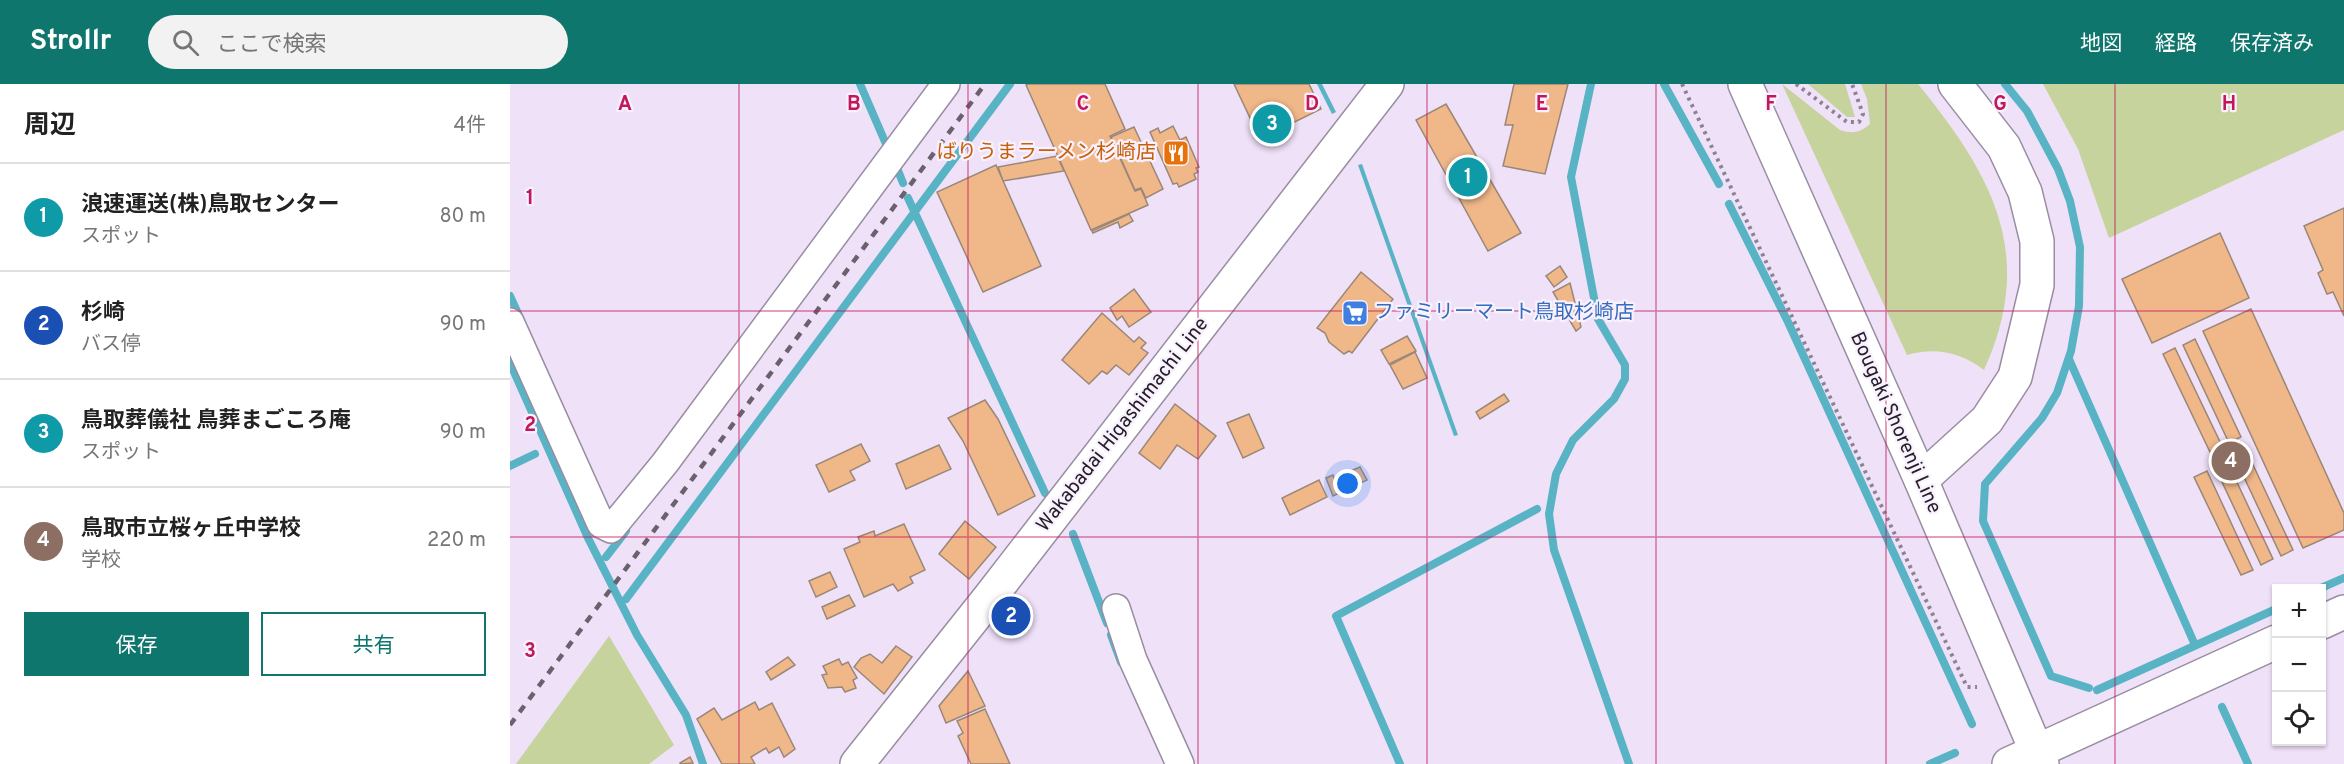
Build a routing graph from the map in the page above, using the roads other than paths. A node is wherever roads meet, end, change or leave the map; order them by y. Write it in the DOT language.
graph roads {
  1 [pos="946,84"];
  2 [pos="1387,84"];
  3 [pos="1745,84"];
  4 [pos="1955,84"];
  5 [pos="510,322"];
  6 [pos="1921,480"];
  7 [pos="1116,608"];
  8 [pos="2344,612"];
  9 [pos="2326,620"];
  10 [pos="2272,644"];
  11 [pos="2029,760"];
  12 [pos="857,764"];
  13 [pos="1180,764"];
  1 -- 5 [label="street"];
  2 -- 12 [label="main road, Wakabadai Higashimachi Line"];
  3 -- 6 [label="main road, Bougaki Shorenji Line"];
  4 -- 6 [label="main road"];
  6 -- 11 [label="main road, Bougaki Shorenji Line"];
  7 -- 13 [label="street"];
  8 -- 9 [label="main road"];
  10 -- 11 [label="main road"];
}
